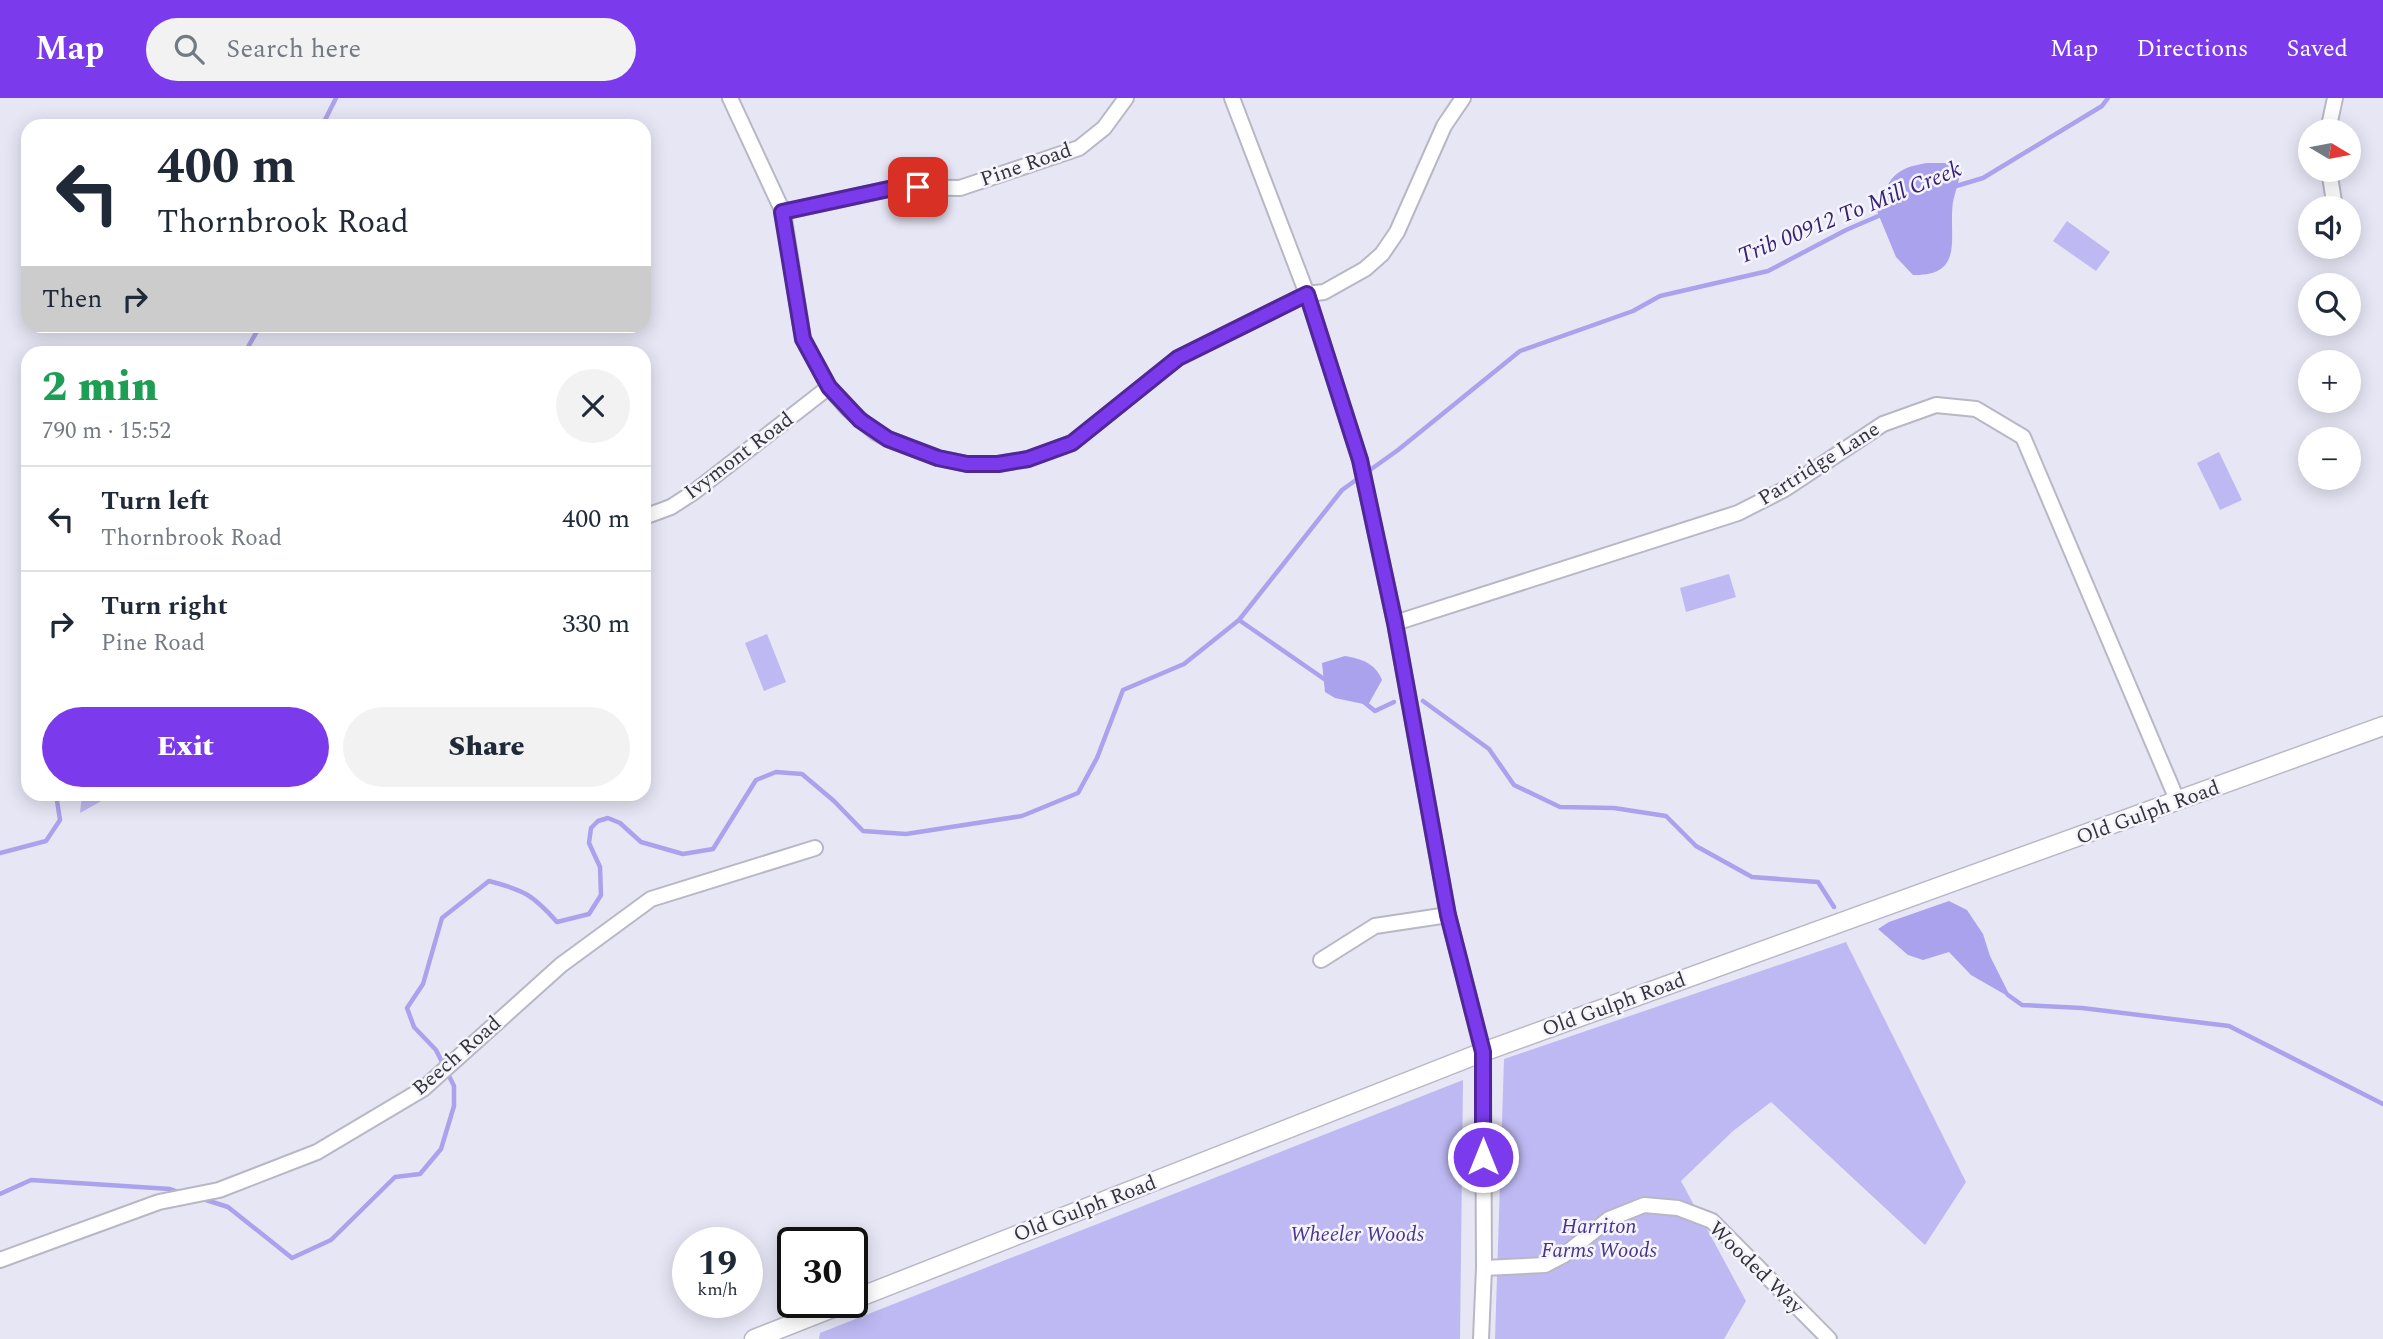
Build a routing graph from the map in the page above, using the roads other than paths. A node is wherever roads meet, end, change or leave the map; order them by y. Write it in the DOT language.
graph roads {
  1 [pos="730,98"];
  2 [pos="1126,98"];
  3 [pos="1232,98"];
  4 [pos="1463,98"];
  5 [pos="2335,98"];
  6 [pos="2331,119"];
  7 [pos="782,212"];
  8 [pos="1307,294"];
  9 [pos="829,387"];
  10 [pos="651,514"];
  11 [pos="1395,623"];
  12 [pos="2383,726"];
  13 [pos="2178,802"];
  14 [pos="814,848"];
  15 [pos="1448,915"];
  16 [pos="1321,960"];
  17 [pos="1483,1052"];
  18 [pos="0,1260"];
  19 [pos="1483,1268"];
  20 [pos="868,1294"];
  21 [pos="807,1318"];
  22 [pos="754,1339"];
  23 [pos="1481,1339"];
  24 [pos="1829,1339"];
  1 -- 7 [label="street"];
  2 -- 7 [label="street, Pine Road"];
  3 -- 8 [label="street"];
  4 -- 8 [label="street"];
  5 -- 6 [label="street"];
  7 -- 9 [label="street"];
  8 -- 9 [label="street"];
  8 -- 11 [label="street"];
  9 -- 10 [label="street, Ivymont Road"];
  11 -- 13 [label="street, Partridge Lane"];
  11 -- 15 [label="street"];
  12 -- 13 [label="street, Old Gulph Road"];
  13 -- 17 [label="street, Old Gulph Road"];
  14 -- 18 [label="street, Beech Road"];
  15 -- 16 [label="street"];
  15 -- 17 [label="street"];
  17 -- 19 [label="street"];
  17 -- 20 [label="street, Old Gulph Road"];
  19 -- 23 [label="street"];
  19 -- 24 [label="street, Wooded Way"];
  21 -- 22 [label="street, Old Gulph Road"];
}
